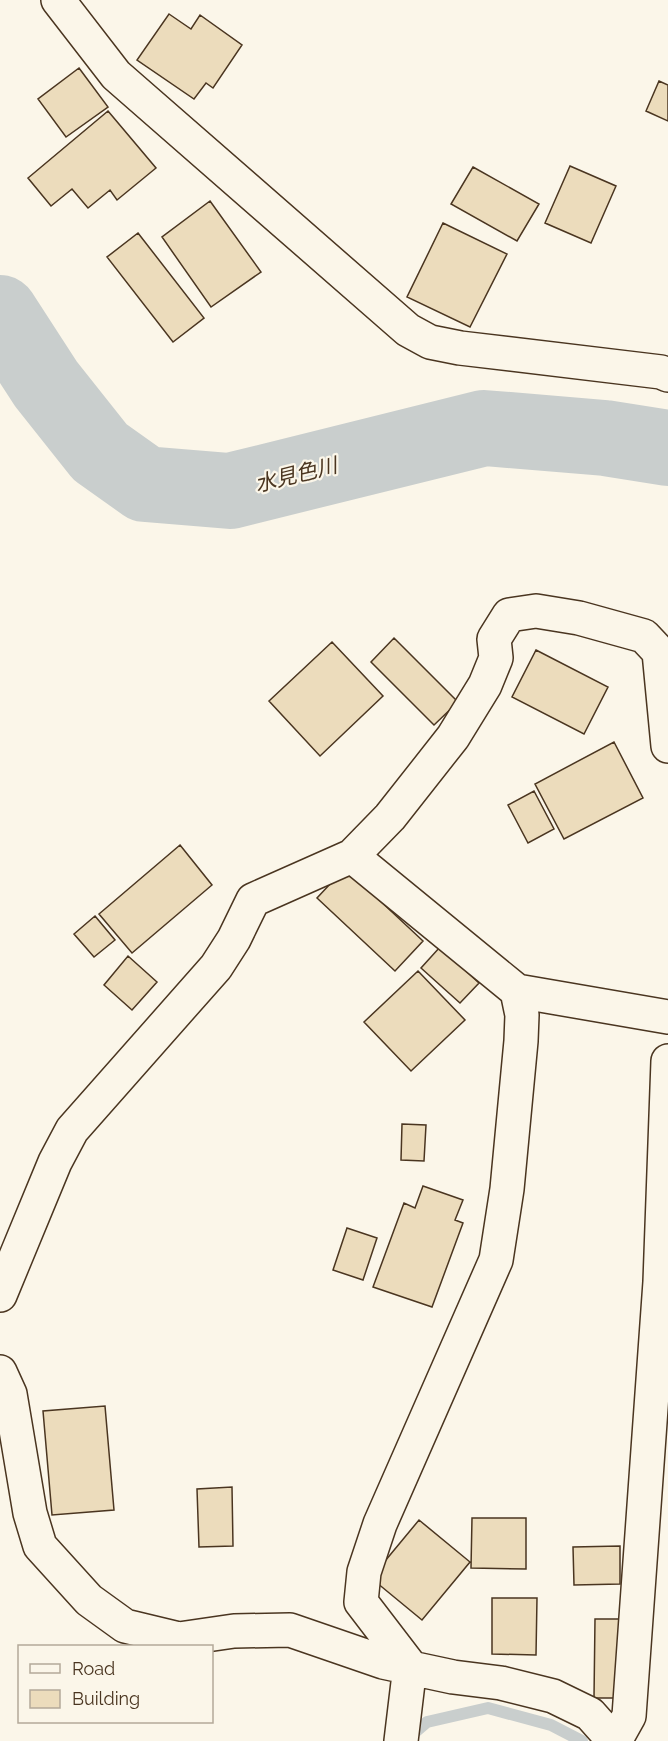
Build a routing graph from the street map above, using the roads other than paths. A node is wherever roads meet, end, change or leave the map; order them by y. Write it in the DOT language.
graph roads {
  1 [pos="58,0"];
  2 [pos="668,375"];
  3 [pos="668,746"];
  4 [pos="352,856"];
  5 [pos="517,991"];
  6 [pos="668,1017"];
  7 [pos="668,1061"];
  8 [pos="0,1295"];
  9 [pos="0,1372"];
  10 [pos="410,1666"];
  11 [pos="401,1741"];
  12 [pos="614,1741"];
  1 -- 2 [label="street"];
  3 -- 4 [label="street"];
  4 -- 5 [label="street"];
  4 -- 8 [label="street"];
  5 -- 6 [label="street"];
  5 -- 10 [label="street"];
  7 -- 12 [label="street"];
  9 -- 10 [label="street"];
  10 -- 11 [label="street"];
  10 -- 12 [label="street"];
}
